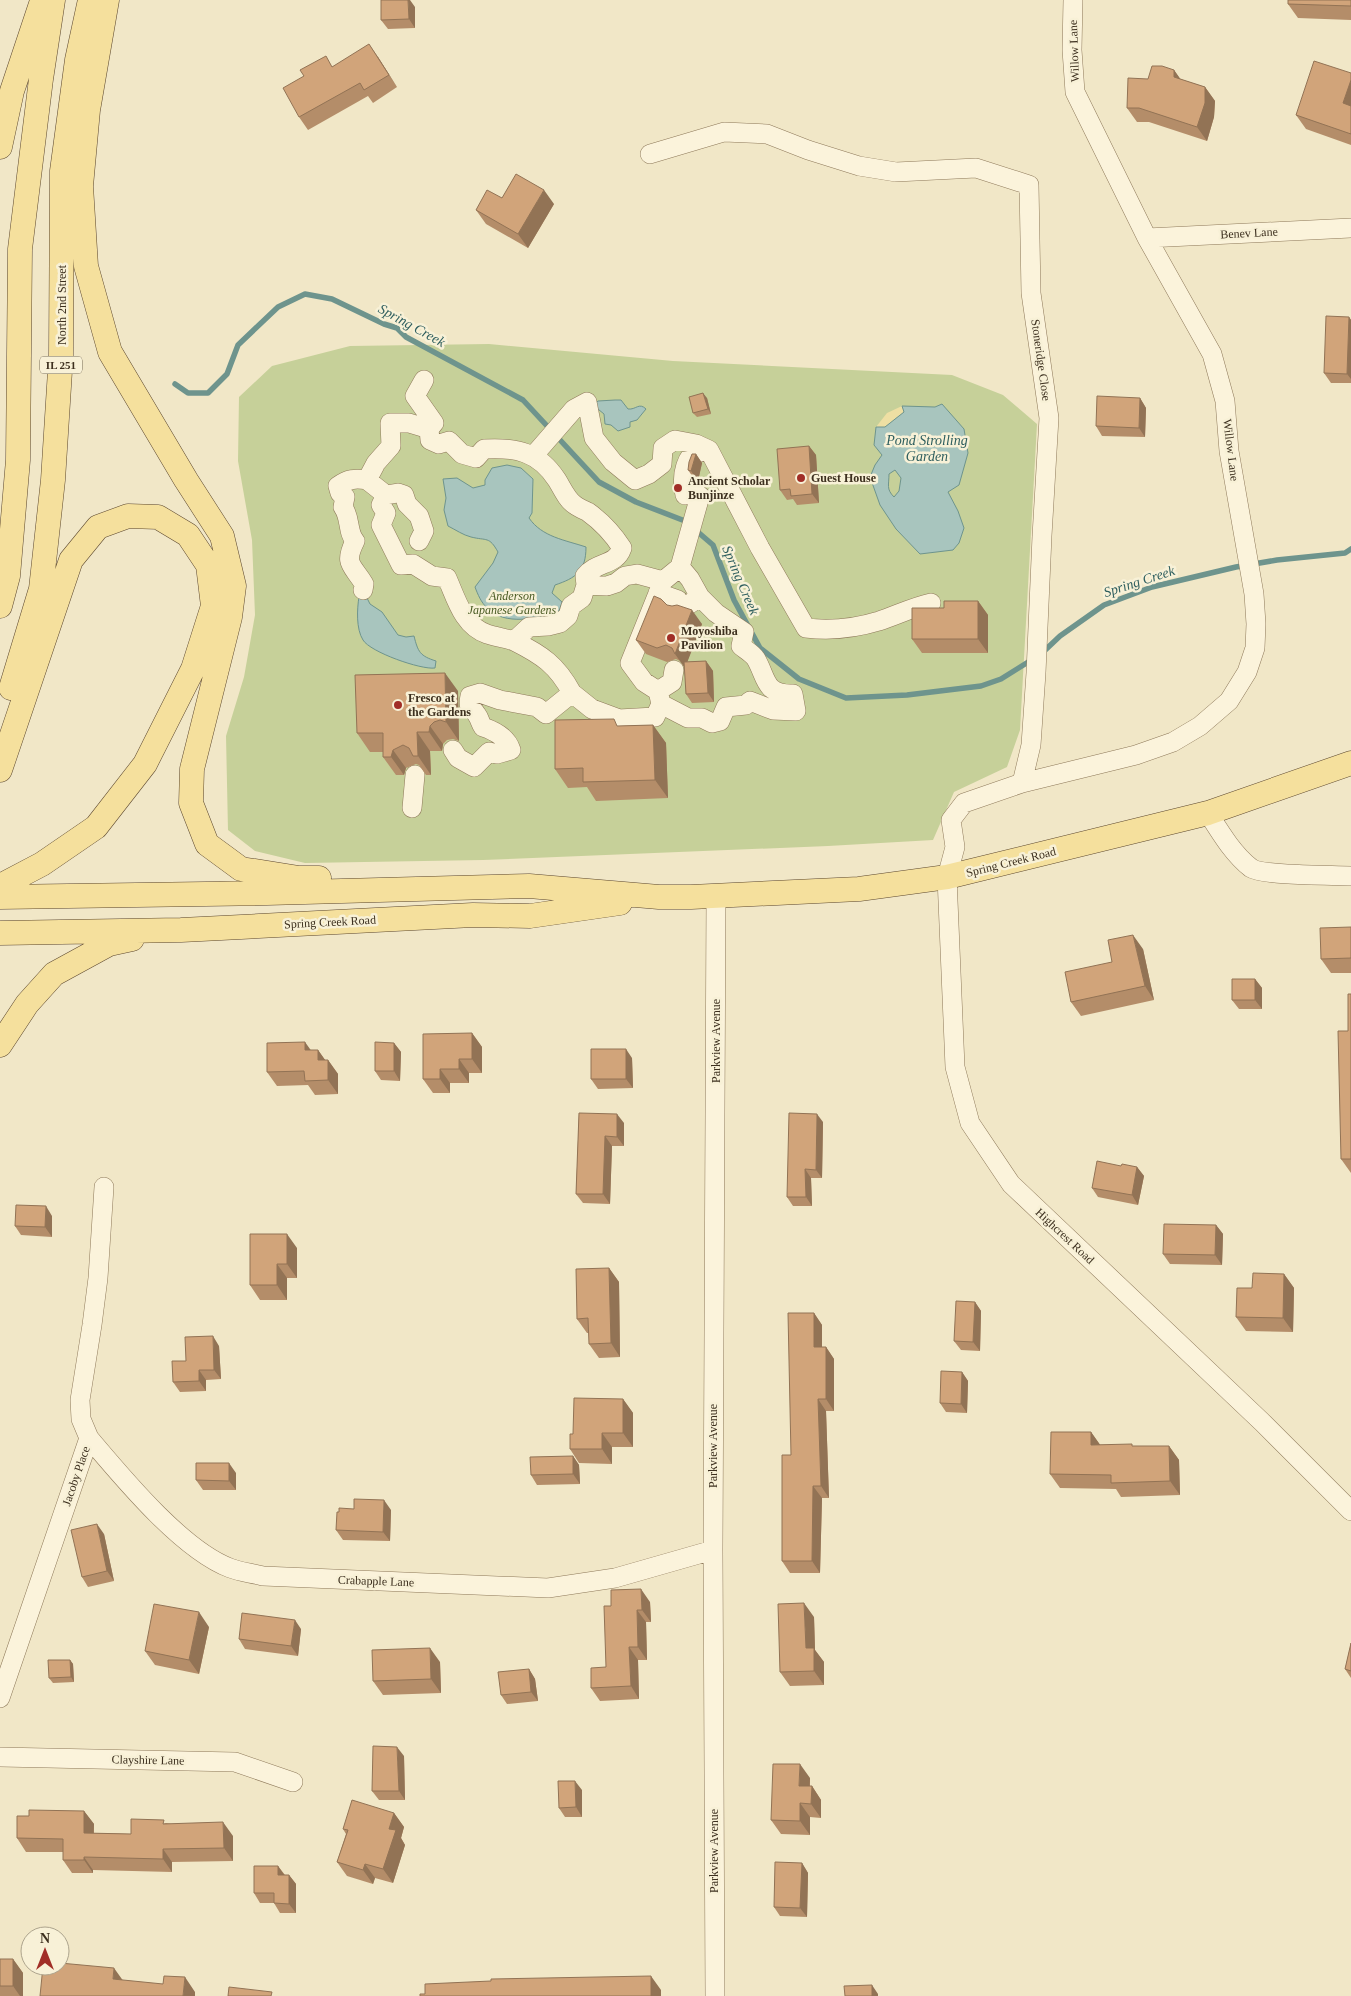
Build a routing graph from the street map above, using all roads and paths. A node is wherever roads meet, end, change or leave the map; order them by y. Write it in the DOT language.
graph roads {
  1 [pos="42,0"];
  2 [pos="52,0"];
  3 [pos="90,0"];
  4 [pos="106,0"];
  5 [pos="1073,0"];
  6 [pos="0,147"];
  7 [pos="650,154"];
  8 [pos="1351,228"];
  9 [pos="1147,238"];
  10 [pos="424,380"];
  11 [pos="429,429"];
  12 [pos="709,450"];
  13 [pos="537,452"];
  14 [pos="367,480"];
  15 [pos="386,495"];
  16 [pos="419,541"];
  17 [pos="682,560"];
  18 [pos="586,585"];
  19 [pos="661,587"];
  20 [pos="363,590"];
  21 [pos="700,597"];
  22 [pos="931,603"];
  23 [pos="0,606"];
  24 [pos="514,641"];
  25 [pos="674,670"];
  26 [pos="572,693"];
  27 [pos="660,698"];
  28 [pos="0,726"];
  29 [pos="453,750"];
  30 [pos="1351,763"];
  31 [pos="0,770"];
  32 [pos="415,775"];
  33 [pos="1022,783"];
  34 [pos="412,808"];
  35 [pos="1208,813"];
  36 [pos="1351,876"];
  37 [pos="948,877"];
  38 [pos="0,886"];
  39 [pos="529,886"];
  40 [pos="716,896"];
  41 [pos="0,897"];
  42 [pos="659,897"];
  43 [pos="181,930"];
  44 [pos="0,933"];
  45 [pos="0,1044"];
  46 [pos="104,1187"];
  47 [pos="89,1438"];
  48 [pos="1351,1511"];
  49 [pos="713,1550"];
  50 [pos="0,1698"];
  51 [pos="0,1757"];
  52 [pos="293,1782"];
  53 [pos="715,1996"];
  1 -- 6 [label="main road"];
  2 -- 23 [label="main road"];
  3 -- 28 [label="main road, North 2nd Street / IL 251"];
  4 -- 39 [label="main road"];
  5 -- 9 [label="street, Willow Lane"];
  7 -- 33 [label="street, Stoneridge Close"];
  8 -- 9 [label="street, Benev Lane"];
  9 -- 33 [label="street, Willow Lane"];
  10 -- 11 [label="street"];
  11 -- 13 [label="street"];
  11 -- 14 [label="street"];
  12 -- 13 [label="street"];
  12 -- 17 [label="street"];
  12 -- 22 [label="street"];
  13 -- 18 [label="street"];
  14 -- 15 [label="street"];
  14 -- 20 [label="street"];
  15 -- 16 [label="street"];
  15 -- 24 [label="street"];
  17 -- 19 [label="street"];
  17 -- 21 [label="street"];
  18 -- 19 [label="street"];
  18 -- 24 [label="street"];
  19 -- 21 [label="street"];
  19 -- 27 [label="street"];
  21 -- 27 [label="street"];
  24 -- 26 [label="street"];
  25 -- 27 [label="street"];
  26 -- 27 [label="street"];
  26 -- 29 [label="street"];
  30 -- 35 [label="main road, Spring Creek Road"];
  31 -- 38 [label="main road"];
  32 -- 34 [label="street"];
  33 -- 37 [label="street"];
  35 -- 36 [label="street"];
  35 -- 37 [label="main road, Spring Creek Road"];
  37 -- 40 [label="main road, Spring Creek Road"];
  37 -- 48 [label="street, Highcrest Road"];
  39 -- 41 [label="main road, Spring Creek Road"];
  39 -- 42 [label="main road, Spring Creek Road"];
  40 -- 42 [label="main road, Spring Creek Road"];
  40 -- 49 [label="street, Parkview Avenue"];
  42 -- 43 [label="main road, Spring Creek Road"];
  43 -- 44 [label="main road, Spring Creek Road"];
  43 -- 45 [label="main road"];
  46 -- 47 [label="street, Jacoby Place"];
  47 -- 49 [label="street, Crabapple Lane"];
  47 -- 50 [label="street, Jacoby Place"];
  49 -- 53 [label="street, Parkview Avenue"];
  51 -- 52 [label="street, Clayshire Lane"];
}
